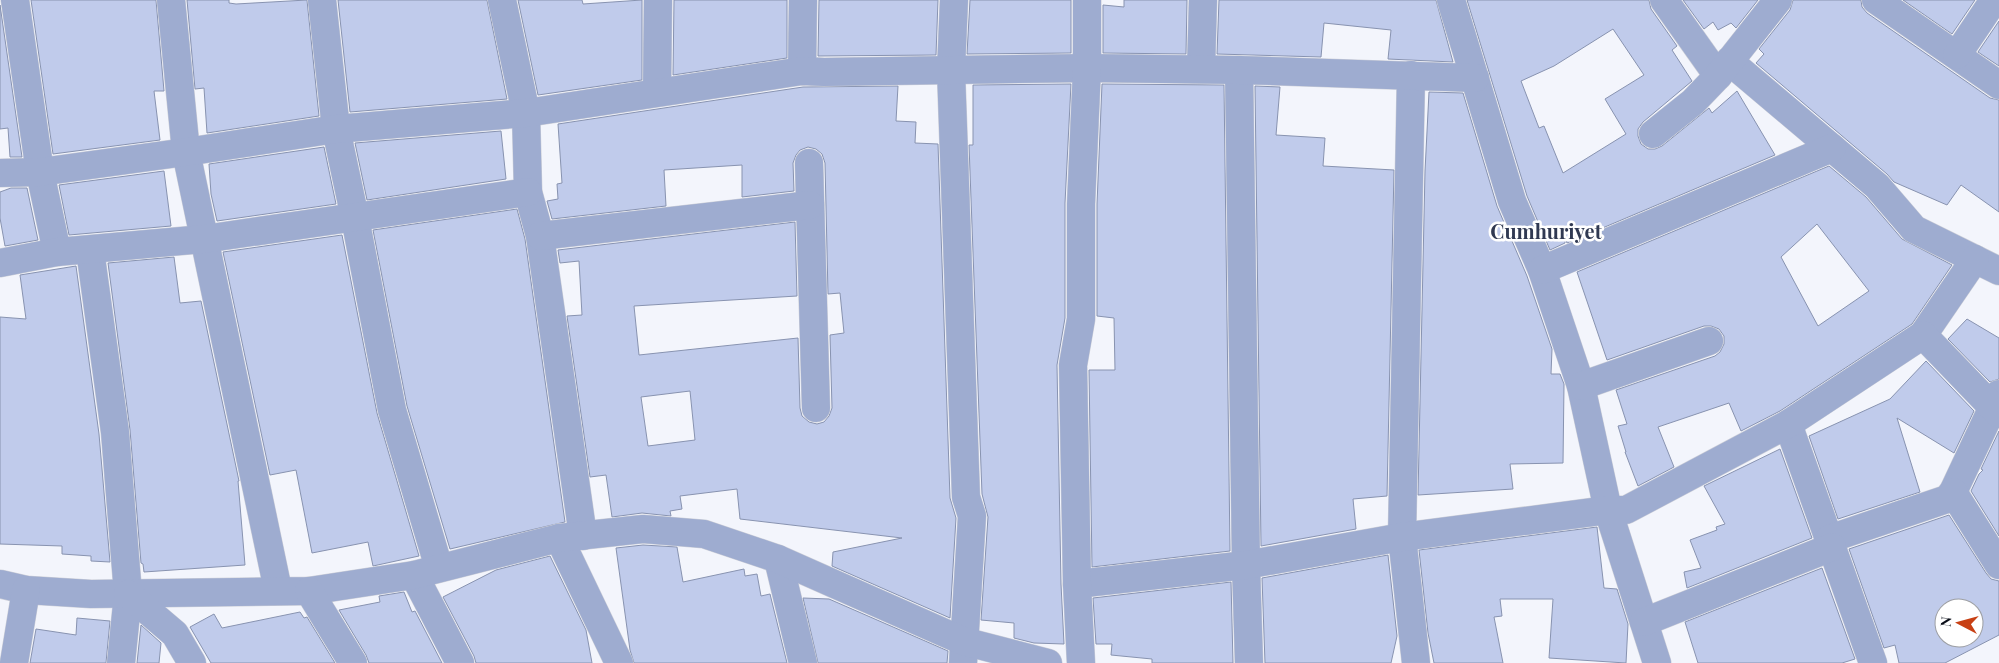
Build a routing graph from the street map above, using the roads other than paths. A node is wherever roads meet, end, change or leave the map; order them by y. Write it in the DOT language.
graph roads {
  1 [pos="15,0"];
  2 [pos="171,0"];
  3 [pos="322,0"];
  4 [pos="502,0"];
  5 [pos="658,0"];
  6 [pos="803,0"];
  7 [pos="954,0"];
  8 [pos="1088,0"];
  9 [pos="1203,0"];
  10 [pos="1452,0"];
  11 [pos="1664,0"];
  12 [pos="1778,0"];
  13 [pos="1876,0"];
  14 [pos="1994,0"];
  15 [pos="1957,54"];
  16 [pos="1088,68"];
  17 [pos="1724,68"];
  18 [pos="1201,69"];
  19 [pos="951,70"];
  20 [pos="1238,70"];
  21 [pos="802,71"];
  22 [pos="1411,76"];
  23 [pos="1475,78"];
  24 [pos="1999,85"];
  25 [pos="657,92"];
  26 [pos="526,114"];
  27 [pos="336,129"];
  28 [pos="1653,134"];
  29 [pos="1832,148"];
  30 [pos="186,152"];
  31 [pos="809,163"];
  32 [pos="40,172"];
  33 [pos="0,173"];
  34 [pos="528,192"];
  35 [pos="810,205"];
  36 [pos="355,218"];
  37 [pos="540,236"];
  38 [pos="204,239"];
  39 [pos="90,250"];
  40 [pos="57,252"];
  41 [pos="1975,259"];
  42 [pos="0,263"];
  43 [pos="1542,270"];
  44 [pos="1999,271"];
  45 [pos="1923,335"];
  46 [pos="1709,342"];
  47 [pos="1580,386"];
  48 [pos="1997,405"];
  49 [pos="816,408"];
  50 [pos="1788,424"];
  51 [pos="1952,492"];
  52 [pos="1608,510"];
  53 [pos="571,537"];
  54 [pos="1402,537"];
  55 [pos="1831,543"];
  56 [pos="778,559"];
  57 [pos="1246,565"];
  58 [pos="1999,565"];
  59 [pos="440,568"];
  60 [pos="414,575"];
  61 [pos="0,584"];
  62 [pos="1077,584"];
  63 [pos="26,590"];
  64 [pos="278,590"];
  65 [pos="309,591"];
  66 [pos="128,594"];
  67 [pos="1644,622"];
  68 [pos="963,652"];
  69 [pos="14,663"];
  70 [pos="121,663"];
  71 [pos="192,663"];
  72 [pos="353,663"];
  73 [pos="460,663"];
  74 [pos="619,663"];
  75 [pos="803,663"];
  76 [pos="1048,663"];
  77 [pos="1081,663"];
  78 [pos="1250,663"];
  79 [pos="1416,663"];
  80 [pos="1657,663"];
  81 [pos="1873,663"];
  1 -- 32 [label="street"];
  2 -- 30 [label="street"];
  3 -- 27 [label="street"];
  4 -- 26 [label="street"];
  5 -- 25 [label="street"];
  6 -- 21 [label="street"];
  7 -- 19 [label="street"];
  8 -- 16 [label="street"];
  9 -- 18 [label="street"];
  10 -- 23 [label="street"];
  11 -- 17 [label="street"];
  12 -- 17 [label="street"];
  13 -- 15 [label="street"];
  14 -- 15 [label="street"];
  15 -- 24 [label="street"];
  16 -- 18 [label="street"];
  16 -- 19 [label="street"];
  16 -- 62 [label="street"];
  17 -- 28 [label="street"];
  17 -- 29 [label="street"];
  18 -- 20 [label="street"];
  19 -- 21 [label="street"];
  19 -- 68 [label="street"];
  20 -- 22 [label="street"];
  20 -- 57 [label="street"];
  21 -- 25 [label="street"];
  22 -- 23 [label="street"];
  22 -- 54 [label="street"];
  23 -- 43 [label="street"];
  25 -- 26 [label="street"];
  26 -- 27 [label="street"];
  26 -- 34 [label="street"];
  27 -- 30 [label="street"];
  27 -- 36 [label="street"];
  29 -- 41 [label="street"];
  29 -- 43 [label="street"];
  30 -- 32 [label="street"];
  30 -- 38 [label="street"];
  31 -- 35 [label="street"];
  32 -- 33 [label="street"];
  32 -- 40 [label="street"];
  34 -- 36 [label="street"];
  34 -- 37 [label="street"];
  35 -- 37 [label="street"];
  35 -- 49 [label="street"];
  36 -- 38 [label="street"];
  36 -- 59 [label="street"];
  37 -- 53 [label="street"];
  38 -- 39 [label="street"];
  38 -- 64 [label="street"];
  39 -- 40 [label="street"];
  39 -- 66 [label="street"];
  40 -- 42 [label="street"];
  41 -- 44 [label="street"];
  41 -- 45 [label="street"];
  43 -- 47 [label="street"];
  45 -- 48 [label="street"];
  45 -- 50 [label="street"];
  46 -- 47 [label="street"];
  47 -- 52 [label="street"];
  48 -- 51 [label="street"];
  50 -- 52 [label="street"];
  50 -- 55 [label="street"];
  51 -- 55 [label="street"];
  51 -- 58 [label="street"];
  52 -- 54 [label="street"];
  52 -- 67 [label="street"];
  53 -- 56 [label="street"];
  53 -- 59 [label="street"];
  53 -- 74 [label="street"];
  54 -- 57 [label="street"];
  54 -- 79 [label="street"];
  55 -- 67 [label="street"];
  55 -- 81 [label="street"];
  56 -- 68 [label="street"];
  56 -- 75 [label="street"];
  57 -- 62 [label="street"];
  57 -- 78 [label="street"];
  59 -- 60 [label="street"];
  60 -- 65 [label="street"];
  60 -- 73 [label="street"];
  61 -- 63 [label="street"];
  62 -- 77 [label="street"];
  63 -- 66 [label="street"];
  63 -- 69 [label="street"];
  64 -- 65 [label="street"];
  64 -- 66 [label="street"];
  65 -- 72 [label="street"];
  66 -- 70 [label="street"];
  66 -- 71 [label="street"];
  67 -- 80 [label="street"];
  68 -- 76 [label="street"];
}
